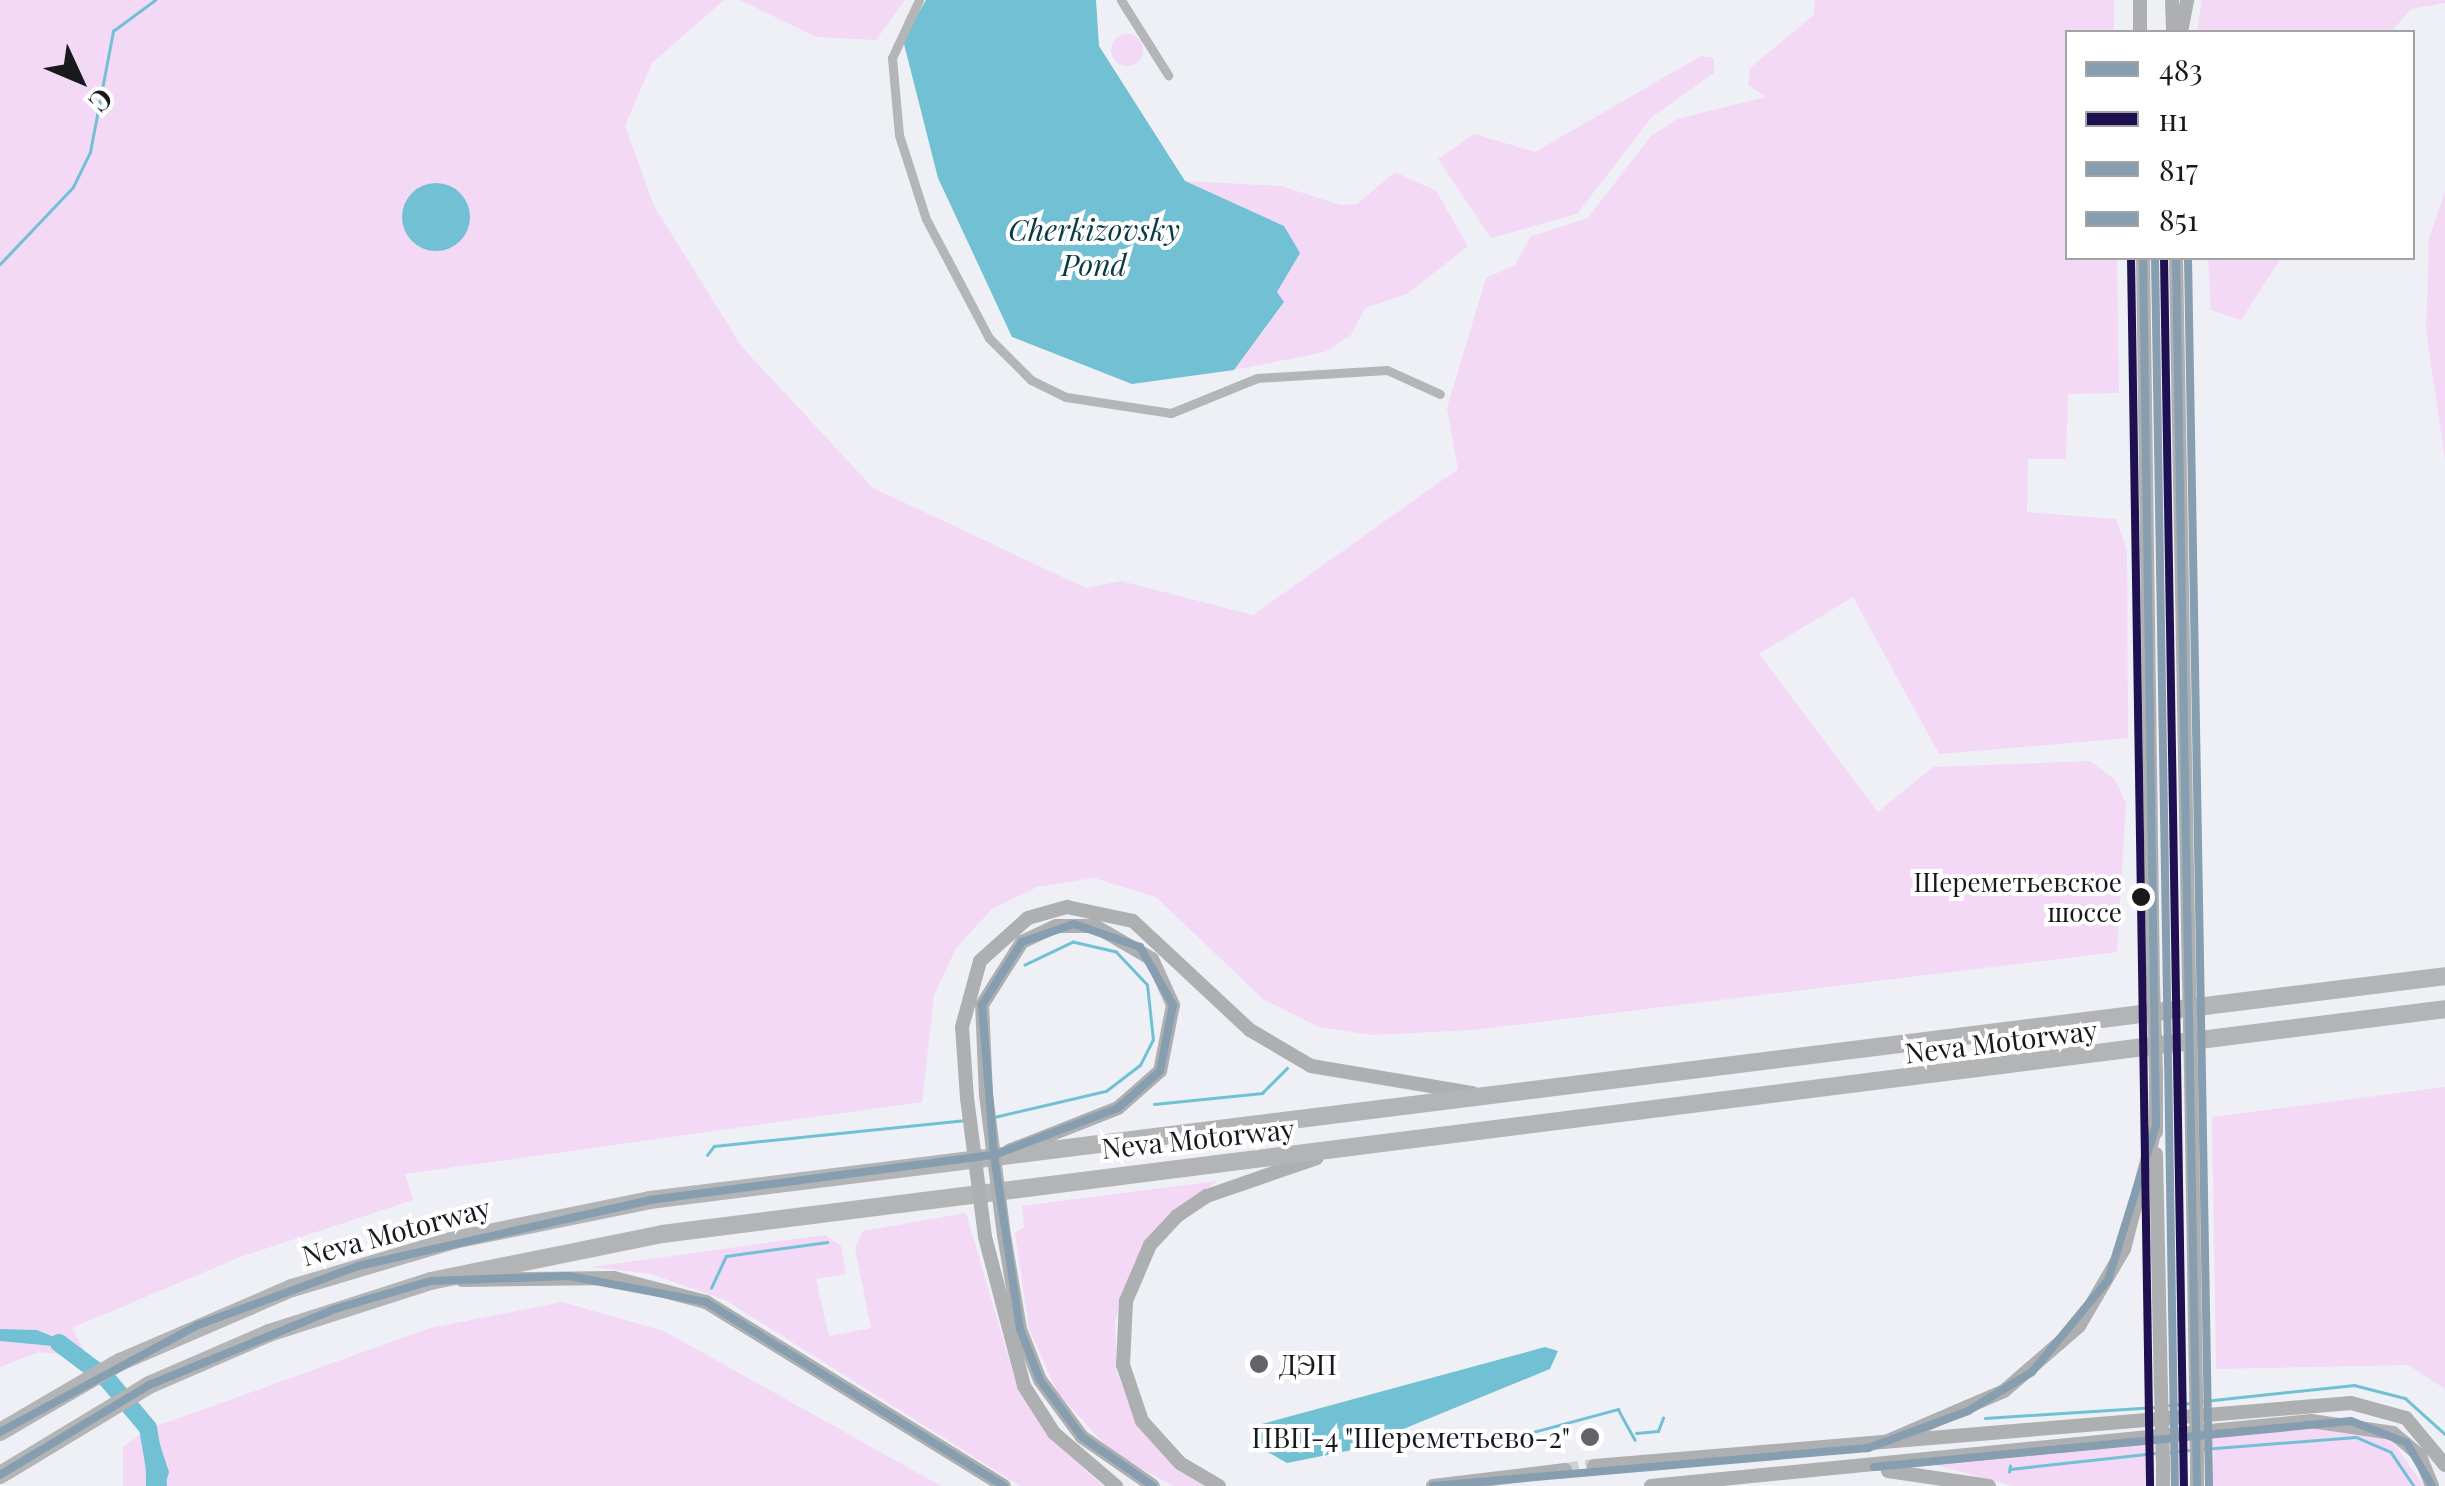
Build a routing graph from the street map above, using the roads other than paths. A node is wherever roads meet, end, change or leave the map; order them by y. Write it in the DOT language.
graph roads {
  1 [pos="919,0"];
  2 [pos="1121,0"];
  3 [pos="2140,0"];
  4 [pos="2172,0"];
  5 [pos="2187,0"];
  6 [pos="2140,30"];
  7 [pos="2172,30"];
  8 [pos="2181,30"];
  9 [pos="1168,75"];
  10 [pos="2143,260"];
  11 [pos="2176,260"];
  12 [pos="1440,394"];
  13 [pos="2445,976"];
  14 [pos="2445,1010"];
  15 [pos="1499,1096"];
  16 [pos="2156,1126"];
  17 [pos="1344,1151"];
  18 [pos="1000,1154"];
  19 [pos="431,1281"];
  20 [pos="0,1432"];
  21 [pos="1868,1448"];
  22 [pos="2445,1465"];
  23 [pos="1594,1466"];
  24 [pos="1565,1470"];
  25 [pos="1852,1470"];
  26 [pos="0,1475"];
  27 [pos="1004,1486"];
  28 [pos="1116,1486"];
  29 [pos="1154,1486"];
  30 [pos="1218,1486"];
  31 [pos="1433,1486"];
  32 [pos="1651,1486"];
  33 [pos="1989,1486"];
  34 [pos="2163,1486"];
  35 [pos="2197,1486"];
  36 [pos="2432,1486"];
  1 -- 12 [label="street"];
  2 -- 9 [label="street"];
  3 -- 6 [label="main road"];
  4 -- 7 [label="main road"];
  5 -- 8 [label="main road"];
  10 -- 16 [label="main road, bridge"];
  11 -- 35 [label="main road, bridge"];
  13 -- 15 [label="highway, Neva Motorway"];
  14 -- 17 [label="highway, Neva Motorway"];
  15 -- 18 [label="highway, Neva Motorway"];
  15 -- 28 [label="main road, bridge"];
  16 -- 21 [label="main road"];
  16 -- 34 [label="main road, bridge"];
  17 -- 19 [label="highway, Neva Motorway"];
  17 -- 30 [label="main road"];
  18 -- 20 [label="highway, Neva Motorway"];
  18 -- 29 [label="main road, bridge"];
  19 -- 26 [label="highway, Neva Motorway"];
  19 -- 27 [label="main road"];
  21 -- 22 [label="main road"];
  21 -- 23 [label="main road"];
  24 -- 31 [label="main road"];
  25 -- 32 [label="main road"];
  25 -- 33 [label="main road"];
  25 -- 36 [label="main road"];
}
